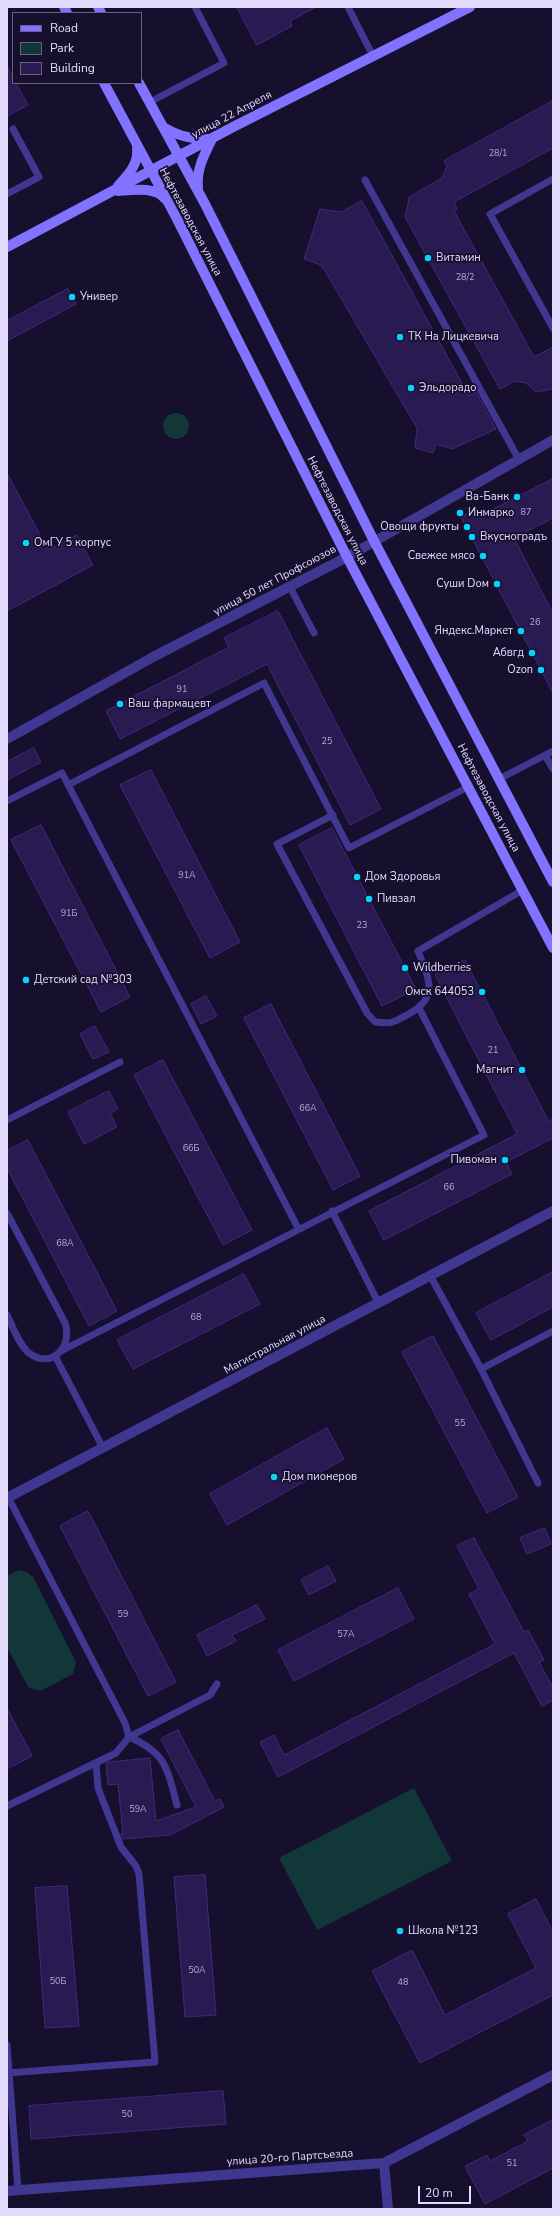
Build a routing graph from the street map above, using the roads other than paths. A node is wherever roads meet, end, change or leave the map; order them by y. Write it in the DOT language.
graph roads {
  1 [pos="195,7"];
  2 [pos="348,7"];
  3 [pos="470,7"];
  4 [pos="373,56"];
  5 [pos="105,84"];
  6 [pos="140,84"];
  7 [pos="150,102"];
  8 [pos="164,126"];
  9 [pos="13,129"];
  10 [pos="212,138"];
  11 [pos="137,146"];
  12 [pos="180,157"];
  13 [pos="151,172"];
  14 [pos="553,179"];
  15 [pos="365,180"];
  16 [pos="114,191"];
  17 [pos="199,192"];
  18 [pos="7,194"];
  19 [pos="170,206"];
  20 [pos="7,247"];
  21 [pos="553,328"];
  22 [pos="553,440"];
  23 [pos="518,458"];
  24 [pos="374,541"];
  25 [pos="347,557"];
  26 [pos="290,587"];
  27 [pos="314,633"];
  28 [pos="7,739"];
  29 [pos="553,751"];
  30 [pos="546,755"];
  31 [pos="553,769"];
  32 [pos="499,779"];
  33 [pos="68,785"];
  34 [pos="468,787"];
  35 [pos="7,801"];
  36 [pos="332,815"];
  37 [pos="552,878"];
  38 [pos="523,890"];
  39 [pos="553,948"];
  40 [pos="419,1008"];
  41 [pos="120,1062"];
  42 [pos="7,1120"];
  43 [pos="553,1211"];
  44 [pos="332,1212"];
  45 [pos="7,1213"];
  46 [pos="298,1228"];
  47 [pos="431,1277"];
  48 [pos="379,1304"];
  49 [pos="7,1315"];
  50 [pos="553,1331"];
  51 [pos="58,1354"];
  52 [pos="481,1369"];
  53 [pos="103,1448"];
  54 [pos="538,1482"];
  55 [pos="7,1498"];
  56 [pos="217,1684"];
  57 [pos="130,1737"];
  58 [pos="96,1763"];
  59 [pos="177,1805"];
  60 [pos="7,1806"];
  61 [pos="7,2045"];
  62 [pos="8,2073"];
  63 [pos="553,2075"];
  64 [pos="384,2163"];
  65 [pos="18,2190"];
  66 [pos="7,2191"];
  67 [pos="388,2209"];
  1 -- 7 [label="lane"];
  2 -- 4 [label="lane"];
  3 -- 4 [label="main road, улица 22 Апреля"];
  4 -- 10 [label="main road, улица 22 Апреля"];
  5 -- 11 [label="main road, Нефтезаводская улица"];
  6 -- 7 [label="main road, Нефтезаводская улица"];
  7 -- 8 [label="main road, Нефтезаводская улица"];
  8 -- 10 [label="main road"];
  8 -- 12 [label="main road, Нефтезаводская улица"];
  9 -- 18 [label="lane"];
  10 -- 12 [label="main road, улица 22 Апреля"];
  10 -- 17 [label="main road"];
  11 -- 13 [label="main road, Нефтезаводская улица"];
  11 -- 16 [label="main road"];
  12 -- 13 [label="main road, улица 22 Апреля"];
  12 -- 17 [label="main road, Нефтезаводская улица"];
  13 -- 16 [label="main road, улица 22 Апреля"];
  13 -- 19 [label="main road, Нефтезаводская улица"];
  14 -- 21 [label="lane"];
  15 -- 23 [label="lane"];
  16 -- 19 [label="main road"];
  16 -- 20 [label="main road, улица 22 Апреля"];
  17 -- 24 [label="main road, Нефтезаводская улица"];
  19 -- 25 [label="main road, Нефтезаводская улица"];
  22 -- 23 [label="street, улица 50 лет Профсоюзов"];
  23 -- 24 [label="street, улица 50 лет Профсоюзов"];
  24 -- 25 [label="street, улица 50 лет Профсоюзов"];
  24 -- 32 [label="main road, Нефтезаводская улица"];
  25 -- 26 [label="street, улица 50 лет Профсоюзов"];
  25 -- 34 [label="main road, Нефтезаводская улица"];
  26 -- 27 [label="lane"];
  26 -- 28 [label="street, улица 50 лет Профсоюзов"];
  29 -- 30 [label="lane"];
  30 -- 31 [label="lane"];
  30 -- 32 [label="lane"];
  32 -- 37 [label="main road, Нефтезаводская улица"];
  33 -- 35 [label="lane"];
  33 -- 36 [label="lane"];
  33 -- 46 [label="lane"];
  34 -- 36 [label="lane"];
  34 -- 38 [label="main road, Нефтезаводская улица"];
  36 -- 40 [label="lane"];
  38 -- 39 [label="main road, Нефтезаводская улица"];
  38 -- 40 [label="lane"];
  40 -- 44 [label="lane"];
  41 -- 42 [label="lane"];
  43 -- 47 [label="street, Магистральная улица"];
  44 -- 46 [label="lane"];
  44 -- 48 [label="lane"];
  45 -- 51 [label="lane"];
  46 -- 51 [label="lane"];
  47 -- 48 [label="street, Магистральная улица"];
  47 -- 52 [label="lane"];
  48 -- 53 [label="street, Магистральная улица"];
  49 -- 51 [label="lane"];
  50 -- 52 [label="lane"];
  51 -- 53 [label="lane"];
  52 -- 54 [label="lane"];
  53 -- 55 [label="street, Магистральная улица"];
  55 -- 57 [label="lane"];
  56 -- 57 [label="lane"];
  57 -- 58 [label="lane"];
  57 -- 59 [label="lane"];
  58 -- 60 [label="lane"];
  58 -- 62 [label="lane"];
  61 -- 62 [label="lane"];
  62 -- 65 [label="lane"];
  63 -- 64 [label="street, улица 20-го Партсъезда"];
  64 -- 65 [label="street, улица 20-го Партсъезда"];
  64 -- 67 [label="street"];
  65 -- 66 [label="street, улица 20-го Партсъезда"];
}
